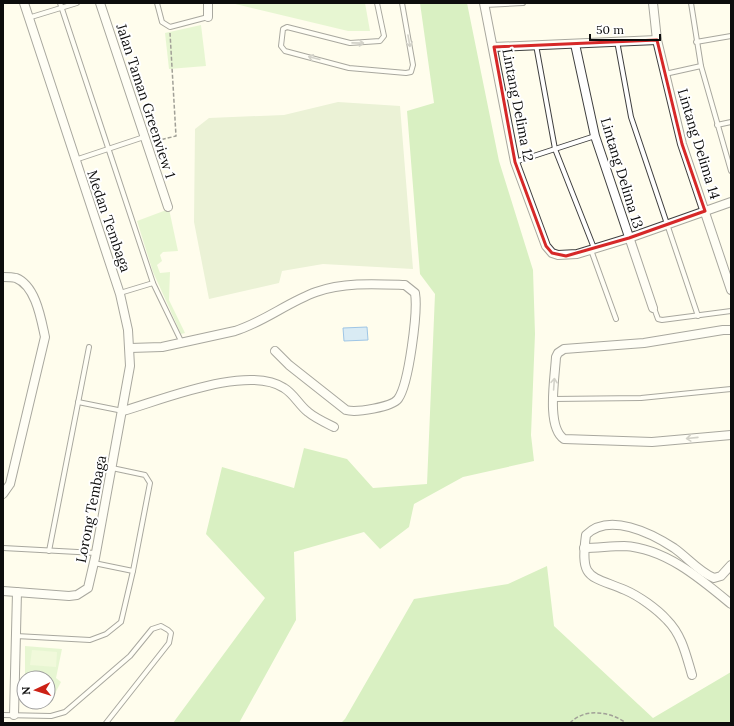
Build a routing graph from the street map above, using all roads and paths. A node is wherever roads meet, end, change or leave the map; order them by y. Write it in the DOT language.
graph roads {
  1 [pos="24,3"];
  2 [pos="77,3"];
  3 [pos="100,3"];
  4 [pos="157,3"];
  5 [pos="208,3"];
  6 [pos="377,3"];
  7 [pos="402,3"];
  8 [pos="522,3"];
  9 [pos="652,3"];
  10 [pos="690,3"];
  11 [pos="485,4"];
  12 [pos="61,5"];
  13 [pos="208,17"];
  14 [pos="28,18"];
  15 [pos="170,27"];
  16 [pos="731,36"];
  17 [pos="657,40"];
  18 [pos="617,41"];
  19 [pos="696,42"];
  20 [pos="575,44"];
  21 [pos="536,45"];
  22 [pos="494,47"];
  23 [pos="701,66"];
  24 [pos="665,74"];
  25 [pos="731,122"];
  26 [pos="717,125"];
  27 [pos="595,136"];
  28 [pos="145,141"];
  29 [pos="109,149"];
  30 [pos="555,149"];
  31 [pos="75,160"];
  32 [pos="515,162"];
  33 [pos="731,171"];
  34 [pos="731,202"];
  35 [pos="168,207"];
  36 [pos="705,211"];
  37 [pos="666,225"];
  38 [pos="629,238"];
  39 [pos="593,249"];
  40 [pos="3,277"];
  41 [pos="153,283"];
  42 [pos="731,290"];
  43 [pos="120,294"];
  44 [pos="653,308"];
  45 [pos="731,311"];
  46 [pos="698,316"];
  47 [pos="616,319"];
  48 [pos="731,330"];
  49 [pos="182,343"];
  50 [pos="89,347"];
  51 [pos="130,348"];
  52 [pos="275,351"];
  53 [pos="731,390"];
  54 [pos="553,399"];
  55 [pos="78,402"];
  56 [pos="123,411"];
  57 [pos="334,427"];
  58 [pos="731,435"];
  59 [pos="112,468"];
  60 [pos="3,494"];
  61 [pos="3,548"];
  62 [pos="584,548"];
  63 [pos="49,551"];
  64 [pos="96,553"];
  65 [pos="94,563"];
  66 [pos="731,565"];
  67 [pos="133,571"];
  68 [pos="3,591"];
  69 [pos="17,592"];
  70 [pos="731,604"];
  71 [pos="16,636"];
  72 [pos="692,675"];
  73 [pos="3,715"];
  74 [pos="14,715"];
  75 [pos="106,723"];
  76 [pos="570,723"];
  77 [pos="626,723"];
  1 -- 14 [label="street, Medan Tembaga"];
  2 -- 12 [label="lane"];
  3 -- 28 [label="street, Jalan Taman Greenview 1"];
  4 -- 15 [label="lane"];
  5 -- 13 [label="street"];
  7 -- 6 [label="lane, one-way"];
  8 -- 11 [label="lane"];
  9 -- 17 [label="street, Lintang Delima 14"];
  10 -- 19 [label="lane"];
  11 -- 22 [label="street, Lintang Delima 12"];
  12 -- 14 [label="lane"];
  12 -- 29 [label="lane"];
  13 -- 15 [label="lane"];
  14 -- 31 [label="street, Medan Tembaga"];
  15 -- 28 [label="path"];
  16 -- 19 [label="lane"];
  17 -- 18 [label="street"];
  17 -- 24 [label="street, Lintang Delima 14"];
  18 -- 20 [label="street"];
  18 -- 37 [label="lane"];
  19 -- 23 [label="lane"];
  20 -- 21 [label="street"];
  20 -- 27 [label="street, Lintang Delima 13"];
  21 -- 22 [label="street"];
  21 -- 30 [label="lane"];
  22 -- 32 [label="street, Lintang Delima 12"];
  23 -- 24 [label="lane"];
  23 -- 26 [label="lane"];
  24 -- 36 [label="street, Lintang Delima 14"];
  25 -- 26 [label="lane"];
  26 -- 33 [label="lane"];
  27 -- 30 [label="lane"];
  27 -- 38 [label="street, Lintang Delima 13"];
  28 -- 29 [label="lane"];
  28 -- 35 [label="street, Jalan Taman Greenview 1"];
  29 -- 31 [label="lane"];
  29 -- 41 [label="lane"];
  30 -- 32 [label="lane"];
  30 -- 39 [label="lane"];
  31 -- 43 [label="street, Medan Tembaga"];
  32 -- 39 [label="street, Lintang Delima 12"];
  34 -- 36 [label="street"];
  36 -- 37 [label="street"];
  36 -- 42 [label="street, Lintang Delima 14"];
  37 -- 38 [label="street"];
  37 -- 46 [label="lane"];
  38 -- 39 [label="street"];
  38 -- 44 [label="street, Lintang Delima 13"];
  39 -- 47 [label="lane"];
  40 -- 60 [label="street"];
  41 -- 43 [label="lane"];
  41 -- 49 [label="lane"];
  43 -- 51 [label="street, Medan Tembaga"];
  44 -- 46 [label="lane"];
  45 -- 46 [label="lane"];
  54 -- 48 [label="street, one-way"];
  49 -- 51 [label="street"];
  49 -- 52 [label="street"];
  50 -- 55 [label="lane"];
  51 -- 56 [label="street, Lorong Tembaga"];
  53 -- 54 [label="lane"];
  58 -- 54 [label="street, one-way"];
  55 -- 56 [label="lane"];
  55 -- 63 [label="lane"];
  56 -- 57 [label="street"];
  56 -- 59 [label="street, Lorong Tembaga"];
  59 -- 64 [label="street, Lorong Tembaga"];
  59 -- 67 [label="lane"];
  61 -- 63 [label="lane"];
  62 -- 66 [label="street"];
  62 -- 70 [label="street"];
  62 -- 72 [label="street"];
  63 -- 64 [label="lane"];
  64 -- 65 [label="street, Lorong Tembaga"];
  65 -- 67 [label="lane"];
  65 -- 69 [label="street, Lorong Tembaga"];
  67 -- 71 [label="lane"];
  68 -- 69 [label="street, Lorong Tembaga"];
  69 -- 71 [label="street"];
  71 -- 74 [label="street"];
  73 -- 74 [label="lane"];
  74 -- 75 [label="lane"];
  76 -- 77 [label="path"];
}
